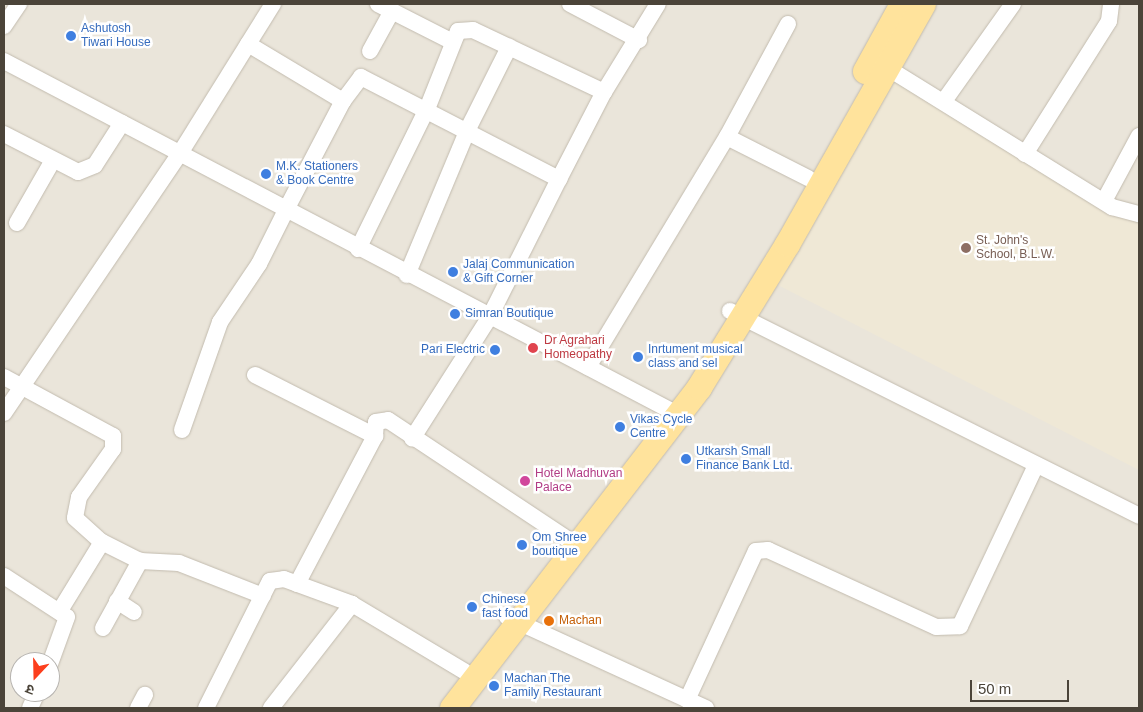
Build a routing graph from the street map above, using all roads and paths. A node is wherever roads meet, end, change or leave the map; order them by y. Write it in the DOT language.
graph roads {
  1 [pos="19,4"];
  2 [pos="273,4"];
  3 [pos="570,4"];
  4 [pos="658,4"];
  5 [pos="902,4"];
  6 [pos="923,4"];
  7 [pos="1014,4"];
  8 [pos="1111,4"];
  9 [pos="385,7"];
  10 [pos="788,24"];
  11 [pos="4,26"];
  12 [pos="639,40"];
  13 [pos="451,41"];
  14 [pos="248,44"];
  15 [pos="509,47"];
  16 [pos="370,52"];
  17 [pos="4,61"];
  18 [pos="886,67"];
  19 [pos="604,92"];
  20 [pos="343,101"];
  21 [pos="944,101"];
  22 [pos="427,108"];
  23 [pos="122,123"];
  24 [pos="468,129"];
  25 [pos="4,134"];
  26 [pos="1139,136"];
  27 [pos="728,137"];
  28 [pos="1025,154"];
  29 [pos="179,156"];
  30 [pos="52,162"];
  31 [pos="808,178"];
  32 [pos="559,179"];
  33 [pos="1104,201"];
  34 [pos="287,208"];
  35 [pos="1139,214"];
  36 [pos="16,223"];
  37 [pos="358,249"];
  38 [pos="408,275"];
  39 [pos="736,314"];
  40 [pos="488,318"];
  41 [pos="588,367"];
  42 [pos="256,375"];
  43 [pos="4,377"];
  44 [pos="23,387"];
  45 [pos="674,411"];
  46 [pos="4,413"];
  47 [pos="182,430"];
  48 [pos="375,436"];
  49 [pos="412,439"];
  50 [pos="1036,465"];
  51 [pos="1139,516"];
  52 [pos="567,539"];
  53 [pos="102,542"];
  54 [pos="140,561"];
  55 [pos="4,576"];
  56 [pos="297,584"];
  57 [pos="263,596"];
  58 [pos="116,601"];
  59 [pos="352,604"];
  60 [pos="61,609"];
  61 [pos="134,612"];
  62 [pos="512,620"];
  63 [pos="103,628"];
  64 [pos="55,652"];
  65 [pos="464,671"];
  66 [pos="687,700"];
  67 [pos="206,708"];
  68 [pos="271,708"];
  69 [pos="436,708"];
  70 [pos="452,708"];
  71 [pos="706,708"];
  1 -- 11 [label="street"];
  2 -- 14 [label="street"];
  3 -- 12 [label="street"];
  4 -- 12 [label="street"];
  5 -- 31 [label="main road"];
  6 -- 18 [label="main road"];
  7 -- 21 [label="street"];
  8 -- 28 [label="street"];
  9 -- 13 [label="street"];
  9 -- 16 [label="street"];
  10 -- 27 [label="street"];
  12 -- 19 [label="street"];
  13 -- 15 [label="street"];
  13 -- 22 [label="street"];
  14 -- 20 [label="street"];
  14 -- 29 [label="street"];
  15 -- 19 [label="street"];
  15 -- 24 [label="street"];
  17 -- 23 [label="street"];
  18 -- 21 [label="street"];
  18 -- 39 [label="main road"];
  19 -- 32 [label="street"];
  20 -- 22 [label="street"];
  20 -- 34 [label="street"];
  21 -- 28 [label="street"];
  22 -- 24 [label="street"];
  22 -- 37 [label="street"];
  23 -- 29 [label="street"];
  23 -- 30 [label="street"];
  24 -- 32 [label="street"];
  24 -- 38 [label="street"];
  25 -- 30 [label="street"];
  26 -- 33 [label="street"];
  27 -- 31 [label="street"];
  27 -- 41 [label="street"];
  28 -- 33 [label="street"];
  29 -- 34 [label="street"];
  29 -- 44 [label="street"];
  30 -- 36 [label="street"];
  31 -- 39 [label="main road"];
  32 -- 40 [label="street"];
  33 -- 35 [label="street"];
  34 -- 37 [label="street"];
  34 -- 47 [label="street"];
  37 -- 38 [label="street"];
  38 -- 40 [label="street"];
  39 -- 45 [label="main road"];
  39 -- 50 [label="street"];
  40 -- 41 [label="street"];
  40 -- 49 [label="street"];
  41 -- 45 [label="street"];
  42 -- 48 [label="street"];
  43 -- 44 [label="street"];
  44 -- 46 [label="street"];
  44 -- 53 [label="street"];
  45 -- 52 [label="main road"];
  45 -- 62 [label="main road"];
  48 -- 49 [label="street"];
  48 -- 56 [label="street"];
  49 -- 52 [label="street"];
  50 -- 51 [label="street"];
  50 -- 66 [label="street"];
  52 -- 62 [label="main road"];
  53 -- 54 [label="street"];
  53 -- 60 [label="street"];
  54 -- 57 [label="street"];
  54 -- 58 [label="street"];
  55 -- 60 [label="street"];
  56 -- 57 [label="street"];
  56 -- 59 [label="street"];
  57 -- 67 [label="street"];
  58 -- 61 [label="street"];
  58 -- 63 [label="street"];
  59 -- 65 [label="street"];
  59 -- 68 [label="street"];
  60 -- 64 [label="street"];
  62 -- 65 [label="main road"];
  62 -- 66 [label="street"];
  62 -- 70 [label="main road"];
  65 -- 69 [label="main road"];
  66 -- 71 [label="street"];
}
